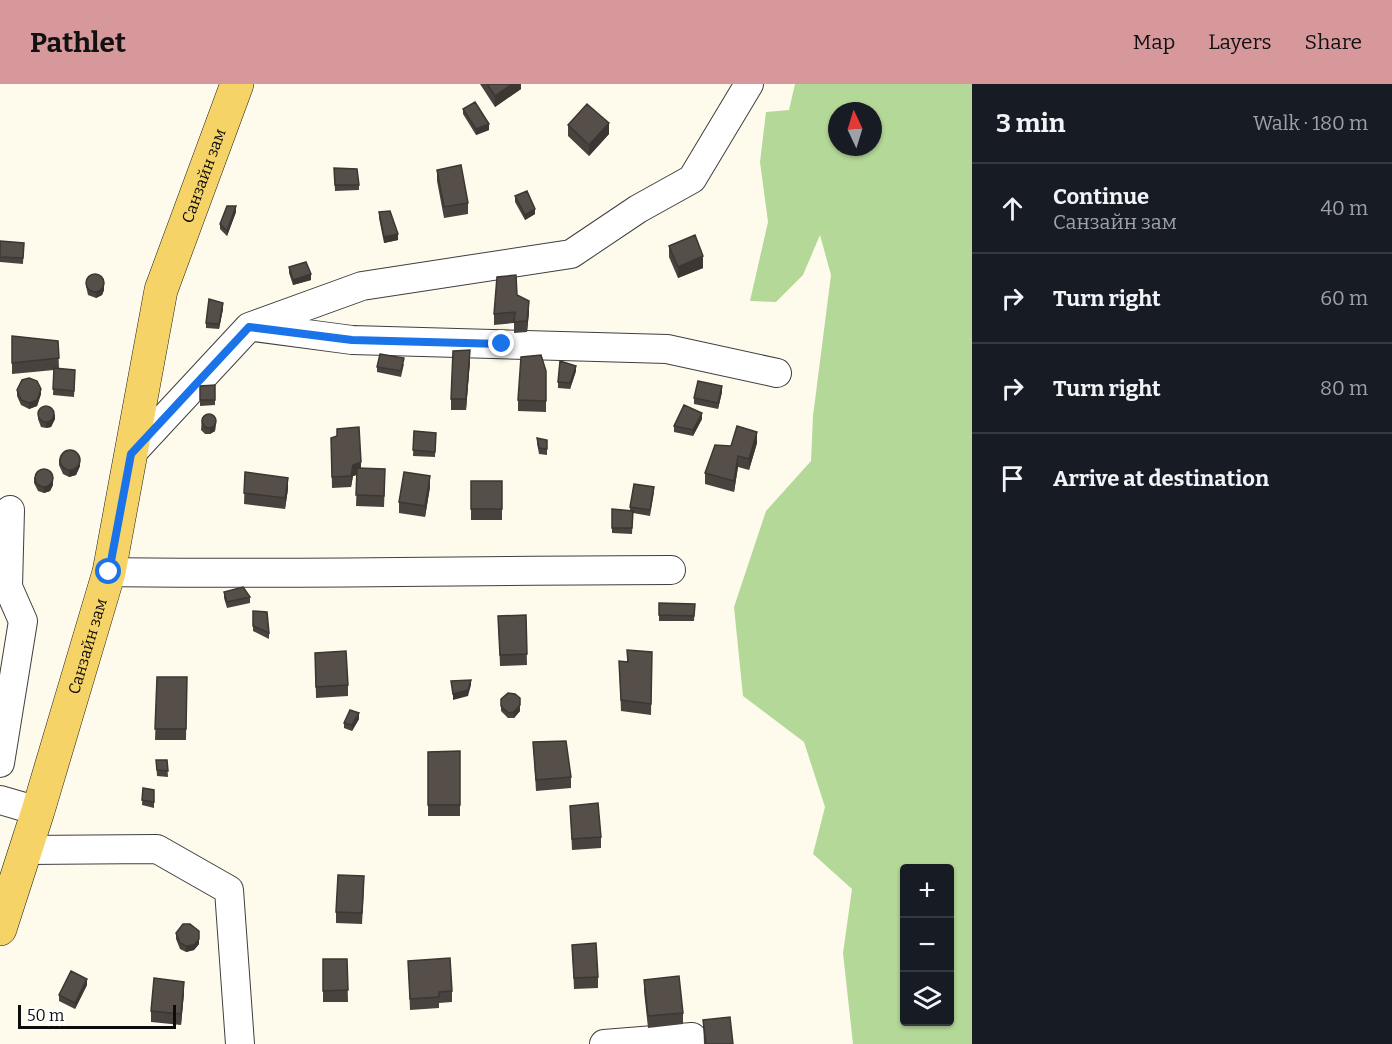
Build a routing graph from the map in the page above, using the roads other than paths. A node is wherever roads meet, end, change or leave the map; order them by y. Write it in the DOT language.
graph roads {
  1 [pos="237,84"];
  2 [pos="749,84"];
  3 [pos="249,327"];
  4 [pos="777,373"];
  5 [pos="131,454"];
  6 [pos="10,510"];
  7 [pos="671,570"];
  8 [pos="109,572"];
  9 [pos="4,587"];
  10 [pos="0,763"];
  11 [pos="0,800"];
  12 [pos="38,811"];
  13 [pos="26,850"];
  14 [pos="0,929"];
  15 [pos="692,1037"];
  16 [pos="240,1044"];
  17 [pos="604,1044"];
  1 -- 5 [label="main road, Санзайн зам"];
  2 -- 3 [label="street"];
  3 -- 4 [label="street"];
  3 -- 5 [label="street"];
  5 -- 8 [label="main road, Санзайн зам"];
  6 -- 9 [label="street"];
  7 -- 8 [label="street"];
  8 -- 12 [label="main road, Санзайн зам"];
  9 -- 10 [label="street"];
  11 -- 12 [label="street"];
  12 -- 13 [label="main road, Санзайн зам"];
  13 -- 14 [label="main road, Санзайн зам"];
  13 -- 16 [label="street"];
  15 -- 17 [label="street"];
}
